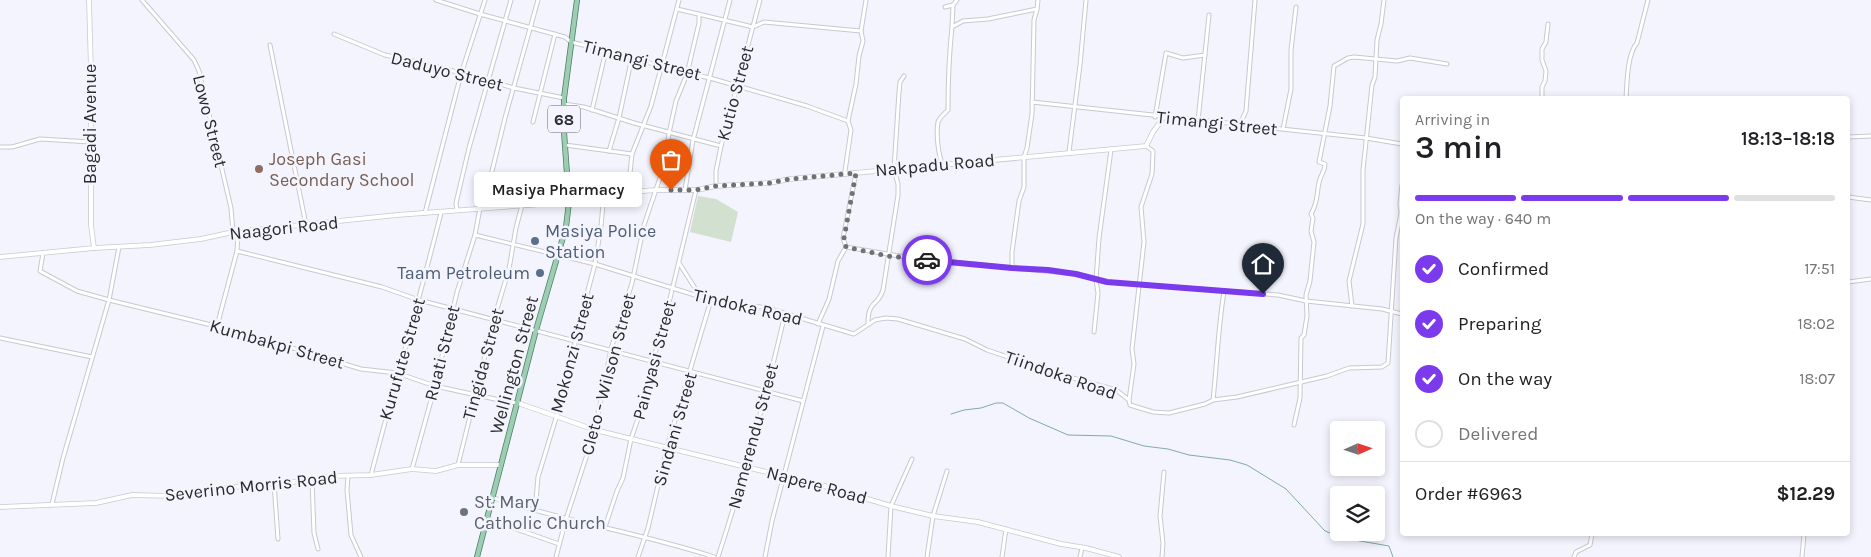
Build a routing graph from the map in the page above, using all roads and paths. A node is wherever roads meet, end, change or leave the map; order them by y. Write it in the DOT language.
graph roads {
  1 [pos="89,0"];
  2 [pos="142,0"];
  3 [pos="436,0"];
  4 [pos="485,0"];
  5 [pos="511,0"];
  6 [pos="538,0"];
  7 [pos="578,0"];
  8 [pos="680,0"];
  9 [pos="730,0"];
  10 [pos="760,0"];
  11 [pos="866,0"];
  12 [pos="957,0"];
  13 [pos="1038,0"];
  14 [pos="1086,0"];
  15 [pos="1255,0"];
  16 [pos="1384,0"];
  17 [pos="1648,0"];
  18 [pos="953,5"];
  19 [pos="1296,7"];
  20 [pos="677,8"];
  21 [pos="1037,9"];
  22 [pos="952,11"];
  23 [pos="480,14"];
  24 [pos="699,14"];
  25 [pos="1209,15"];
  26 [pos="505,20"];
  27 [pos="725,20"];
  28 [pos="1548,24"];
  29 [pos="752,27"];
  30 [pos="952,27"];
  31 [pos="531,28"];
  32 [pos="861,31"];
  33 [pos="334,34"];
  34 [pos="555,34"];
  35 [pos="571,42"];
  36 [pos="270,45"];
  37 [pos="606,50"];
  38 [pos="1205,55"];
  39 [pos="632,57"];
  40 [pos="1377,60"];
  41 [pos="1447,64"];
  42 [pos="660,66"];
  43 [pos="461,74"];
  44 [pos="687,74"];
  45 [pos="904,76"];
  46 [pos="710,78"];
  47 [pos="488,82"];
  48 [pos="735,86"];
  49 [pos="514,88"];
  50 [pos="540,94"];
  51 [pos="1542,96"];
  52 [pos="1626,96"];
  53 [pos="564,98"];
  54 [pos="1032,102"];
  55 [pos="564,104"];
  56 [pos="1074,107"];
  57 [pos="592,110"];
  58 [pos="1155,117"];
  59 [pos="1164,117"];
  60 [pos="619,118"];
  61 [pos="848,121"];
  62 [pos="1198,121"];
  63 [pos="533,122"];
  64 [pos="644,125"];
  65 [pos="1239,126"];
  66 [pos="1283,129"];
  67 [pos="668,133"];
  68 [pos="1324,134"];
  69 [pos="1871,136"];
  70 [pos="694,138"];
  71 [pos="1366,138"];
  72 [pos="1850,138"];
  73 [pos="92,142"];
  74 [pos="1400,144"];
  75 [pos="565,145"];
  76 [pos="720,146"];
  77 [pos="1146,146"];
  78 [pos="0,147"];
  79 [pos="609,150"];
  80 [pos="1111,150"];
  81 [pos="1069,152"];
  82 [pos="632,154"];
  83 [pos="939,155"];
  84 [pos="1024,157"];
  85 [pos="943,165"];
  86 [pos="934,166"];
  87 [pos="894,169"];
  88 [pos="856,173"];
  89 [pos="846,174"];
  90 [pos="716,186"];
  91 [pos="657,190"];
  92 [pos="685,190"];
  93 [pos="696,190"];
  94 [pos="628,192"];
  95 [pos="604,194"];
  96 [pos="1850,198"];
  97 [pos="569,199"];
  98 [pos="1871,200"];
  99 [pos="522,205"];
  100 [pos="481,208"];
  101 [pos="457,210"];
  102 [pos="441,213"];
  103 [pos="425,214"];
  104 [pos="1400,217"];
  105 [pos="306,225"];
  106 [pos="236,232"];
  107 [pos="475,234"];
  108 [pos="513,244"];
  109 [pos="119,247"];
  110 [pos="846,247"];
  111 [pos="94,248"];
  112 [pos="237,251"];
  113 [pos="43,253"];
  114 [pos="557,256"];
  115 [pos="888,256"];
  116 [pos="0,257"];
  117 [pos="679,262"];
  118 [pos="596,264"];
  119 [pos="1012,268"];
  120 [pos="633,276"];
  121 [pos="1871,279"];
  122 [pos="1096,280"];
  123 [pos="1850,282"];
  124 [pos="1139,284"];
  125 [pos="672,288"];
  126 [pos="1224,292"];
  127 [pos="700,297"];
  128 [pos="109,300"];
  129 [pos="419,300"];
  130 [pos="711,300"];
  131 [pos="1306,301"];
  132 [pos="1352,306"];
  133 [pos="453,308"];
  134 [pos="1391,311"];
  135 [pos="1400,313"];
  136 [pos="785,314"];
  137 [pos="494,319"];
  138 [pos="818,324"];
  139 [pos="868,324"];
  140 [pos="217,326"];
  141 [pos="823,326"];
  142 [pos="536,330"];
  143 [pos="1094,332"];
  144 [pos="0,338"];
  145 [pos="576,341"];
  146 [pos="610,349"];
  147 [pos="92,357"];
  148 [pos="653,361"];
  149 [pos="691,371"];
  150 [pos="397,373"];
  151 [pos="1300,382"];
  152 [pos="435,386"];
  153 [pos="767,392"];
  154 [pos="475,394"];
  155 [pos="1129,400"];
  156 [pos="1213,400"];
  157 [pos="804,401"];
  158 [pos="518,403"];
  159 [pos="556,415"];
  160 [pos="1294,425"];
  161 [pos="596,430"];
  162 [pos="631,439"];
  163 [pos="667,447"];
  164 [pos="912,459"];
  165 [pos="458,465"];
  166 [pos="501,465"];
  167 [pos="745,466"];
  168 [pos="412,469"];
  169 [pos="948,471"];
  170 [pos="1164,472"];
  171 [pos="370,475"];
  172 [pos="348,476"];
  173 [pos="784,476"];
  174 [pos="312,481"];
  175 [pos="274,483"];
  176 [pos="494,498"];
  177 [pos="52,504"];
  178 [pos="891,506"];
  179 [pos="0,507"];
  180 [pos="535,510"];
  181 [pos="933,516"];
  182 [pos="488,519"];
  183 [pos="566,519"];
  184 [pos="605,527"];
  185 [pos="1006,529"];
  186 [pos="1592,536"];
  187 [pos="1804,536"];
  188 [pos="645,538"];
  189 [pos="278,539"];
  190 [pos="559,544"];
  191 [pos="1082,548"];
  192 [pos="318,549"];
  193 [pos="361,557"];
  194 [pos="477,557"];
  195 [pos="556,557"];
  196 [pos="638,557"];
  197 [pos="716,557"];
  198 [pos="765,557"];
  199 [pos="888,557"];
  200 [pos="927,557"];
  201 [pos="1002,557"];
  202 [pos="1080,557"];
  203 [pos="1118,557"];
  204 [pos="1162,557"];
  205 [pos="1574,557"];
  206 [pos="1802,557"];
  1 -- 73 [label="street, Bagadi Avenue"];
  2 -- 106 [label="street, Lowo Street"];
  3 -- 23 [label="street, Timangi Street"];
  4 -- 23 [label="street"];
  5 -- 26 [label="street"];
  6 -- 31 [label="street, Ruati Street"];
  7 -- 35 [label="main road, Wellington Street / 68"];
  8 -- 20 [label="street"];
  9 -- 27 [label="street"];
  10 -- 29 [label="street, Kutio Street"];
  11 -- 32 [label="street"];
  12 -- 18 [label="street"];
  13 -- 21 [label="street"];
  14 -- 56 [label="street"];
  15 -- 65 [label="street"];
  16 -- 40 [label="street"];
  17 -- 52 [label="street"];
  18 -- 22 [label="street"];
  18 -- 22 [label="street"];
  19 -- 66 [label="street"];
  20 -- 24 [label="street"];
  20 -- 42 [label="street"];
  21 -- 30 [label="street"];
  21 -- 54 [label="street"];
  22 -- 30 [label="street"];
  23 -- 26 [label="street, Timangi Street"];
  23 -- 43 [label="street"];
  24 -- 27 [label="street"];
  24 -- 44 [label="street, Cleto - Wilson Street"];
  25 -- 38 [label="street"];
  26 -- 31 [label="street, Timangi Street"];
  26 -- 47 [label="street"];
  27 -- 29 [label="street"];
  27 -- 46 [label="street"];
  28 -- 51 [label="street"];
  29 -- 32 [label="street"];
  29 -- 48 [label="street, Kutio Street"];
  30 -- 83 [label="street"];
  31 -- 34 [label="street, Timangi Street"];
  31 -- 49 [label="street, Ruati Street"];
  32 -- 61 [label="street"];
  33 -- 43 [label="street, Daduyo Street"];
  34 -- 35 [label="street, Timangi Street"];
  34 -- 50 [label="street"];
  35 -- 37 [label="street, Timangi Street"];
  35 -- 53 [label="main road, Wellington Street / 68"];
  36 -- 105 [label="street"];
  37 -- 39 [label="street, Timangi Street"];
  37 -- 57 [label="street"];
  38 -- 58 [label="street"];
  38 -- 62 [label="street"];
  39 -- 42 [label="street, Timangi Street"];
  39 -- 60 [label="street"];
  40 -- 41 [label="street"];
  40 -- 68 [label="street"];
  40 -- 71 [label="street"];
  42 -- 44 [label="street, Timangi Street"];
  42 -- 64 [label="street"];
  43 -- 47 [label="street, Daduyo Street"];
  43 -- 103 [label="street"];
  44 -- 46 [label="street, Timangi Street"];
  44 -- 67 [label="street, Cleto - Wilson Street"];
  45 -- 87 [label="street"];
  46 -- 48 [label="street, Timangi Street"];
  46 -- 70 [label="street"];
  47 -- 49 [label="street, Daduyo Street"];
  47 -- 101 [label="street"];
  48 -- 61 [label="street, Timangi Street"];
  48 -- 76 [label="street, Kutio Street"];
  49 -- 50 [label="street, Daduyo Street"];
  49 -- 100 [label="street, Ruati Street"];
  50 -- 53 [label="street, Daduyo Street"];
  50 -- 63 [label="street"];
  53 -- 55 [label="main road, Wellington Street / 68"];
  54 -- 56 [label="street, Timangi Street"];
  54 -- 84 [label="street"];
  55 -- 57 [label="street"];
  55 -- 75 [label="main road, Wellington Street / 68"];
  56 -- 58 [label="street, Timangi Street"];
  56 -- 81 [label="street"];
  57 -- 60 [label="street"];
  58 -- 59 [label="street, Timangi Street"];
  59 -- 62 [label="street, Timangi Street"];
  59 -- 77 [label="street"];
  60 -- 64 [label="street"];
  60 -- 79 [label="street"];
  61 -- 89 [label="street"];
  62 -- 65 [label="street, Timangi Street"];
  64 -- 67 [label="street"];
  64 -- 82 [label="street"];
  65 -- 66 [label="street, Timangi Street"];
  66 -- 68 [label="street, Timangi Street"];
  67 -- 70 [label="street"];
  67 -- 91 [label="street, Cleto - Wilson Street"];
  68 -- 71 [label="street, Timangi Street"];
  68 -- 131 [label="street"];
  69 -- 72 [label="street"];
  70 -- 76 [label="street"];
  70 -- 92 [label="street"];
  71 -- 74 [label="street, Timangi Street"];
  71 -- 132 [label="street"];
  73 -- 78 [label="street"];
  73 -- 111 [label="street, Bagadi Avenue"];
  75 -- 79 [label="street"];
  75 -- 97 [label="main road, Wellington Street / 68"];
  76 -- 90 [label="street, Kutio Street"];
  77 -- 80 [label="street, Nakpadu Road"];
  77 -- 124 [label="street"];
  79 -- 82 [label="street"];
  80 -- 81 [label="street, Nakpadu Road"];
  80 -- 122 [label="street"];
  81 -- 84 [label="street, Nakpadu Road"];
  82 -- 94 [label="street"];
  83 -- 85 [label="street"];
  83 -- 86 [label="street"];
  84 -- 85 [label="street, Nakpadu Road"];
  84 -- 119 [label="street"];
  85 -- 86 [label="street, Nakpadu Road"];
  86 -- 87 [label="street, Nakpadu Road"];
  87 -- 88 [label="street, Nakpadu Road"];
  87 -- 115 [label="street"];
  88 -- 89 [label="street, Nakpadu Road"];
  88 -- 110 [label="street"];
  89 -- 90 [label="street, Nakpadu Road"];
  90 -- 93 [label="street, Nakpadu Road"];
  91 -- 92 [label="street, Nakpadu Road"];
  91 -- 94 [label="street, Nakpadu Road"];
  91 -- 120 [label="street, Cleto - Wilson Street"];
  92 -- 93 [label="street, Nakpadu Road"];
  93 -- 117 [label="street, Painyasi Street"];
  94 -- 95 [label="street, Nakpadu Road"];
  95 -- 97 [label="street, Nakpadu Road"];
  95 -- 118 [label="street, Mokonzi Street"];
  96 -- 98 [label="street"];
  97 -- 99 [label="street, Naagori Road"];
  97 -- 114 [label="main road, Wellington Street / 68"];
  99 -- 100 [label="street, Naagori Road"];
  99 -- 108 [label="street, Tingida Street"];
  100 -- 101 [label="street, Naagori Road"];
  100 -- 107 [label="street, Ruati Street"];
  101 -- 102 [label="street, Naagori Road"];
  102 -- 103 [label="street, Naagori Road"];
  102 -- 129 [label="street, Kurufute Street"];
  103 -- 105 [label="street, Naagori Road"];
  104 -- 134 [label="street"];
  105 -- 106 [label="street, Naagori Road"];
  106 -- 109 [label="street, Naagori Road"];
  106 -- 112 [label="street, Lowo Street"];
  107 -- 108 [label="street, Tindoka Road"];
  107 -- 133 [label="street, Ruati Street"];
  108 -- 114 [label="street, Tindoka Road"];
  108 -- 137 [label="street, Tingida Street"];
  109 -- 111 [label="street, Naagori Road"];
  109 -- 128 [label="street"];
  110 -- 115 [label="street"];
  110 -- 138 [label="street"];
  111 -- 113 [label="street, Naagori Road"];
  112 -- 129 [label="street"];
  112 -- 140 [label="street, Lowo Street"];
  113 -- 116 [label="street, Naagori Road"];
  113 -- 128 [label="street, Kumbakpi Street"];
  114 -- 118 [label="street, Tindoka Road"];
  114 -- 142 [label="main road, Wellington Street / 68"];
  115 -- 119 [label="street"];
  115 -- 139 [label="street"];
  117 -- 125 [label="street, Painyasi Street"];
  117 -- 127 [label="street"];
  118 -- 120 [label="street, Tindoka Road"];
  118 -- 145 [label="street, Mokonzi Street"];
  119 -- 122 [label="street"];
  120 -- 125 [label="street, Tindoka Road"];
  120 -- 146 [label="street, Cleto - Wilson Street"];
  121 -- 123 [label="street"];
  122 -- 124 [label="street"];
  122 -- 143 [label="street"];
  124 -- 126 [label="street"];
  124 -- 155 [label="street"];
  125 -- 127 [label="street, Tindoka Road"];
  125 -- 148 [label="street, Painyasi Street"];
  126 -- 131 [label="street"];
  126 -- 156 [label="street"];
  127 -- 130 [label="street, Tindoka Road"];
  128 -- 140 [label="street, Kumbakpi Street"];
  128 -- 147 [label="street"];
  129 -- 133 [label="street"];
  129 -- 150 [label="street, Kurufute Street"];
  130 -- 136 [label="street, Tindoka Road"];
  130 -- 149 [label="street, Sindani Street"];
  131 -- 132 [label="street"];
  131 -- 151 [label="street"];
  132 -- 134 [label="street"];
  133 -- 137 [label="street"];
  133 -- 152 [label="street, Ruati Street"];
  134 -- 135 [label="street"];
  134 -- 151 [label="street, Tiindoka Road"];
  136 -- 138 [label="street, Tindoka Road"];
  136 -- 153 [label="street, Namerendu Street"];
  137 -- 142 [label="street"];
  137 -- 154 [label="street, Tingida Street"];
  138 -- 141 [label="street, Tindoka Road"];
  139 -- 141 [label="street, Tiindoka Road"];
  139 -- 155 [label="street, Tiindoka Road"];
  140 -- 150 [label="street, Kumbakpi Street"];
  141 -- 157 [label="street"];
  142 -- 145 [label="street"];
  142 -- 158 [label="main road, Wellington Street / 68"];
  144 -- 147 [label="street"];
  145 -- 146 [label="street"];
  145 -- 159 [label="street, Mokonzi Street"];
  146 -- 148 [label="street"];
  146 -- 161 [label="street, Cleto - Wilson Street"];
  147 -- 177 [label="street"];
  148 -- 149 [label="street"];
  148 -- 162 [label="street, Painyasi Street"];
  149 -- 153 [label="street"];
  149 -- 163 [label="street, Sindani Street"];
  150 -- 152 [label="street, Kumbakpi Street"];
  150 -- 171 [label="street, Kurufute Street"];
  151 -- 156 [label="street, Tiindoka Road"];
  151 -- 160 [label="street"];
  152 -- 154 [label="street, Kumbakpi Street"];
  152 -- 168 [label="street, Ruati Street"];
  153 -- 157 [label="street"];
  153 -- 167 [label="street, Namerendu Street"];
  154 -- 158 [label="street, Kumbakpi Street"];
  154 -- 165 [label="street, Tingida Street"];
  155 -- 156 [label="street, Tiindoka Road"];
  157 -- 173 [label="street"];
  158 -- 159 [label="street, Napere Road"];
  158 -- 166 [label="main road, Wellington Street / 68"];
  159 -- 161 [label="street, Napere Road"];
  159 -- 180 [label="street, Mokonzi Street"];
  161 -- 162 [label="street, Napere Road"];
  161 -- 183 [label="street, Cleto - Wilson Street"];
  162 -- 163 [label="street, Napere Road"];
  162 -- 184 [label="street, Painyasi Street"];
  163 -- 167 [label="street, Napere Road"];
  163 -- 188 [label="street, Sindani Street"];
  164 -- 178 [label="street"];
  165 -- 166 [label="street, Severino Morris Road"];
  165 -- 168 [label="street, Severino Morris Road"];
  166 -- 176 [label="main road, Wellington Street / 68"];
  167 -- 173 [label="street, Napere Road"];
  167 -- 197 [label="street, Namerendu Street"];
  168 -- 171 [label="street, Severino Morris Road"];
  169 -- 181 [label="street"];
  170 -- 204 [label="street"];
  171 -- 172 [label="street, Severino Morris Road"];
  172 -- 174 [label="street, Severino Morris Road"];
  172 -- 193 [label="street"];
  173 -- 178 [label="street, Napere Road"];
  173 -- 198 [label="street"];
  174 -- 175 [label="street, Severino Morris Road"];
  174 -- 192 [label="street"];
  175 -- 177 [label="street, Severino Morris Road"];
  175 -- 189 [label="street"];
  176 -- 180 [label="street"];
  176 -- 182 [label="main road, Wellington Street / 68"];
  177 -- 179 [label="street, Severino Morris Road"];
  178 -- 181 [label="street, Napere Road"];
  178 -- 199 [label="street"];
  180 -- 183 [label="street"];
  181 -- 185 [label="street, Napere Road"];
  181 -- 200 [label="street"];
  182 -- 190 [label="street"];
  182 -- 194 [label="main road, Wellington Street / 68"];
  183 -- 184 [label="street"];
  183 -- 190 [label="street, Cleto - Wilson Street"];
  184 -- 188 [label="street"];
  185 -- 191 [label="street, Napere Road"];
  185 -- 201 [label="street"];
  186 -- 205 [label="street"];
  187 -- 206 [label="street"];
  188 -- 196 [label="street, Sindani Street"];
  188 -- 197 [label="street"];
  190 -- 195 [label="street, Cleto - Wilson Street"];
  191 -- 202 [label="street"];
  191 -- 203 [label="street, Napere Road"];
}
